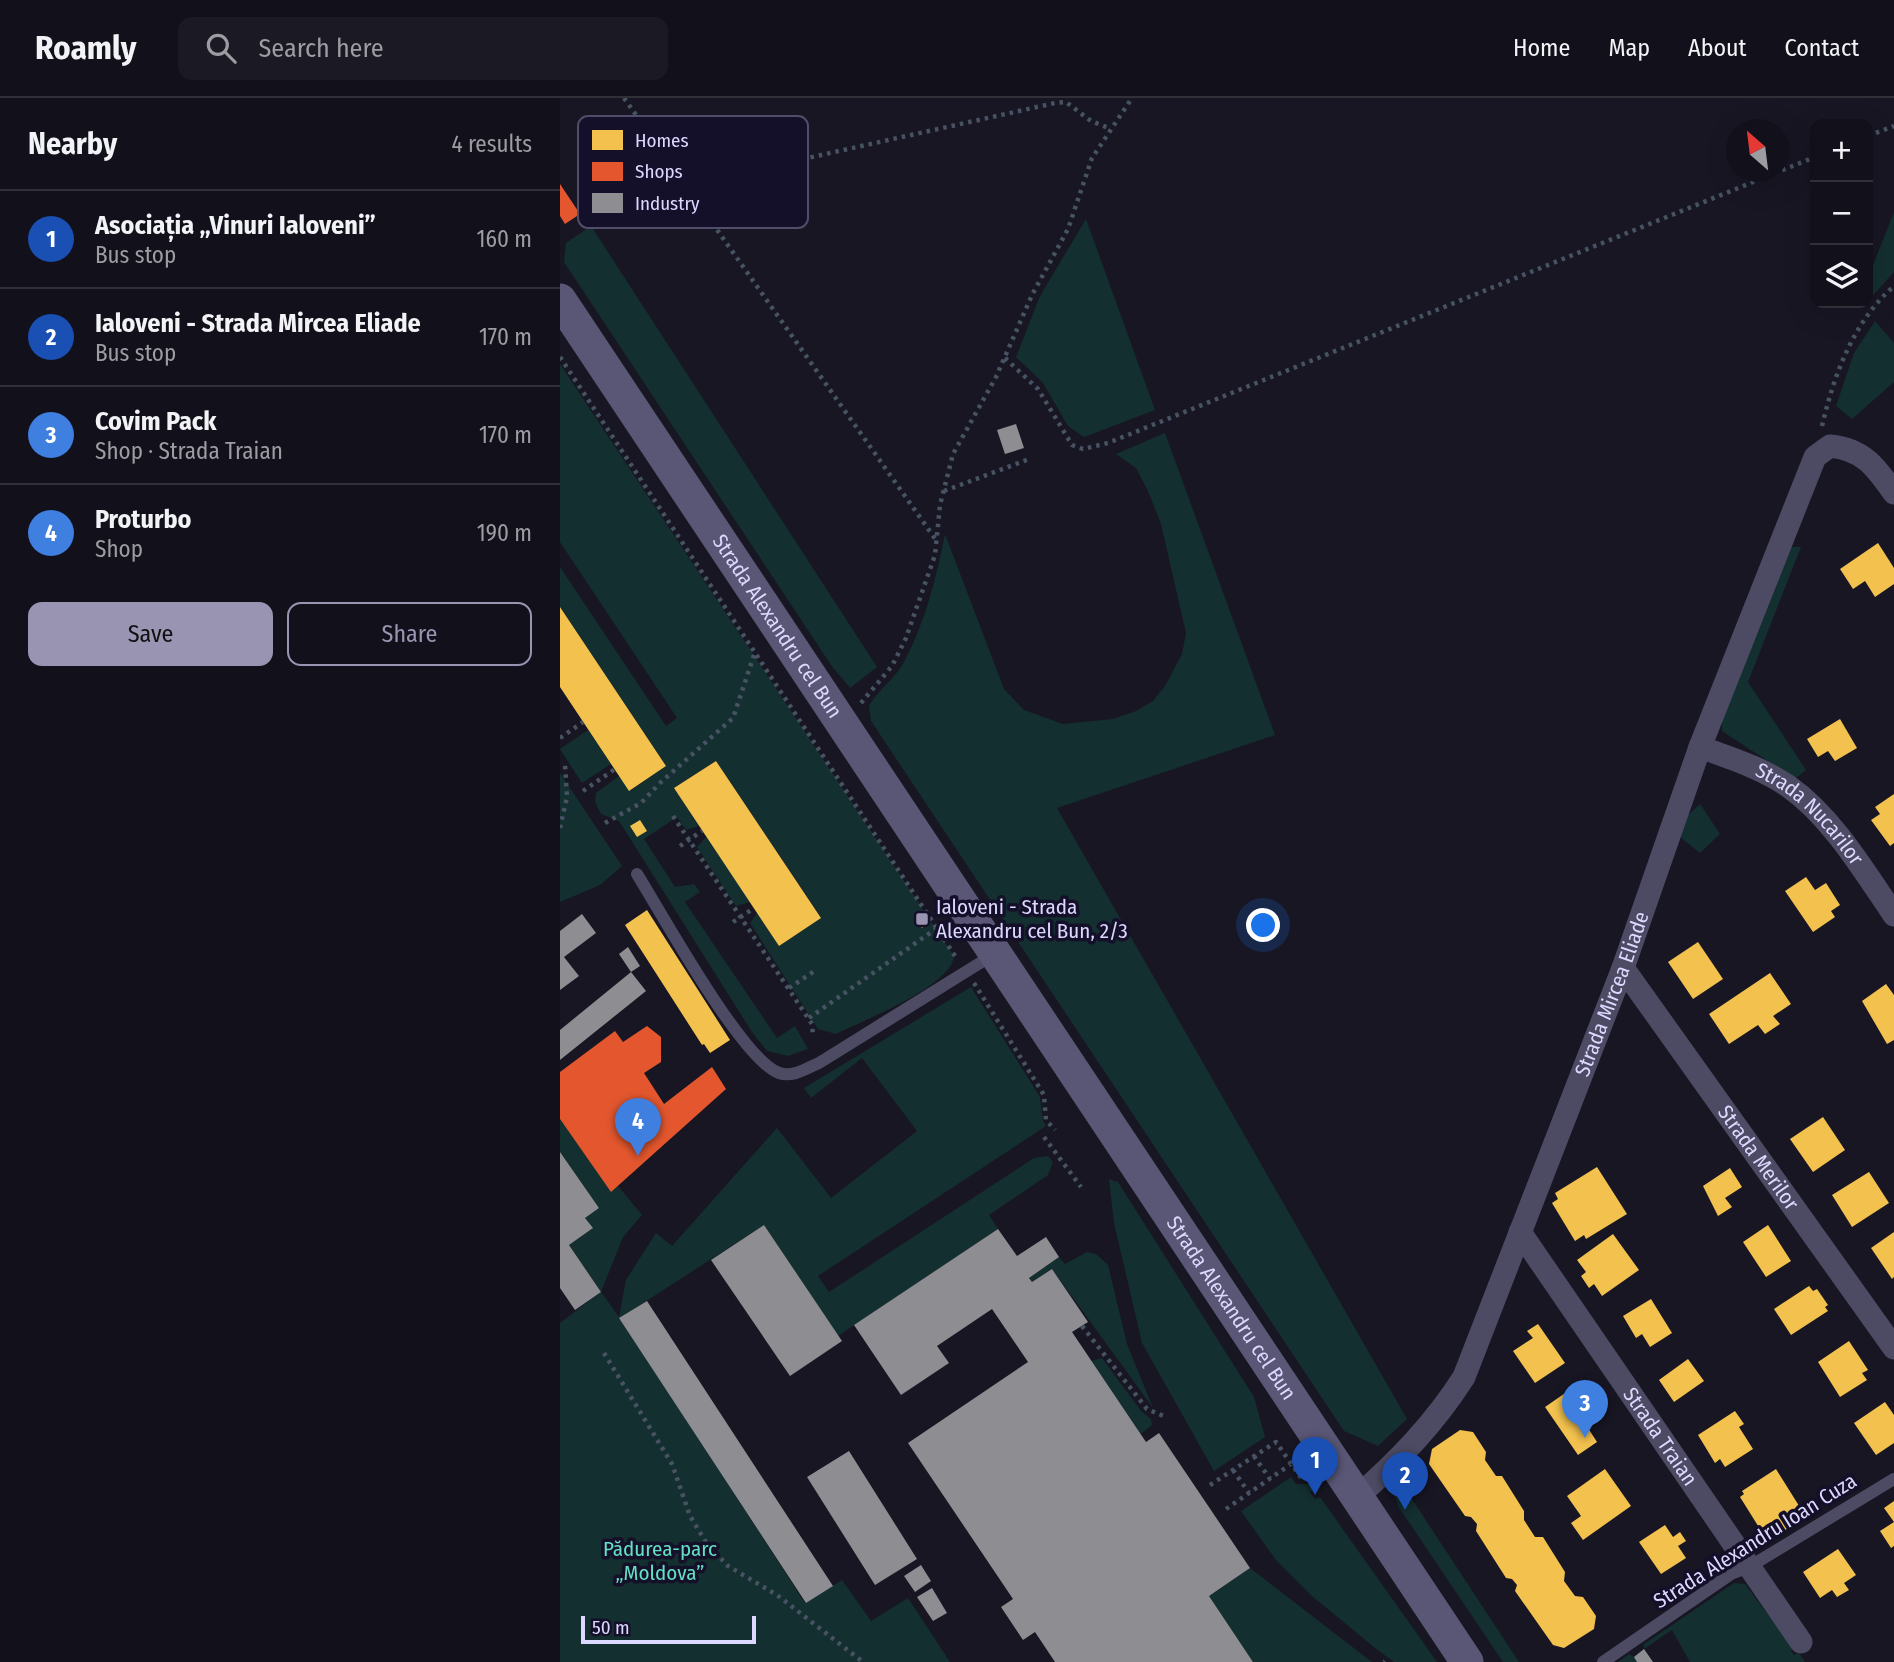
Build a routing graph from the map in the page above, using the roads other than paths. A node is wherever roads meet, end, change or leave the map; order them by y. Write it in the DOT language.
graph roads {
  1 [pos="560,300"];
  2 [pos="1894,493"];
  3 [pos="1700,747"];
  4 [pos="637,874"];
  5 [pos="1894,915"];
  6 [pos="996,953"];
  7 [pos="1623,968"];
  8 [pos="1520,1232"];
  9 [pos="1894,1348"];
  10 [pos="1894,1479"];
  11 [pos="1357,1497"];
  12 [pos="1749,1567"];
  13 [pos="1801,1642"];
  14 [pos="1467,1662"];
  15 [pos="1602,1662"];
  1 -- 6 [label="main road, Strada Alexandru cel Bun"];
  2 -- 3 [label="street, Strada Mircea Eliade"];
  3 -- 5 [label="street, Strada Nucarilor"];
  3 -- 7 [label="street, Strada Mircea Eliade"];
  4 -- 6 [label="lane"];
  6 -- 11 [label="main road, Strada Alexandru cel Bun"];
  7 -- 8 [label="street, Strada Mircea Eliade"];
  7 -- 9 [label="street, Strada Merilor"];
  8 -- 11 [label="street, Strada Mircea Eliade"];
  8 -- 12 [label="street, Strada Traian"];
  10 -- 12 [label="lane, Strada Alexandru Ioan Cuza"];
  11 -- 14 [label="main road, Strada Alexandru cel Bun"];
  12 -- 13 [label="street, Strada Traian"];
  12 -- 15 [label="lane, Strada Alexandru Ioan Cuza"];
}
